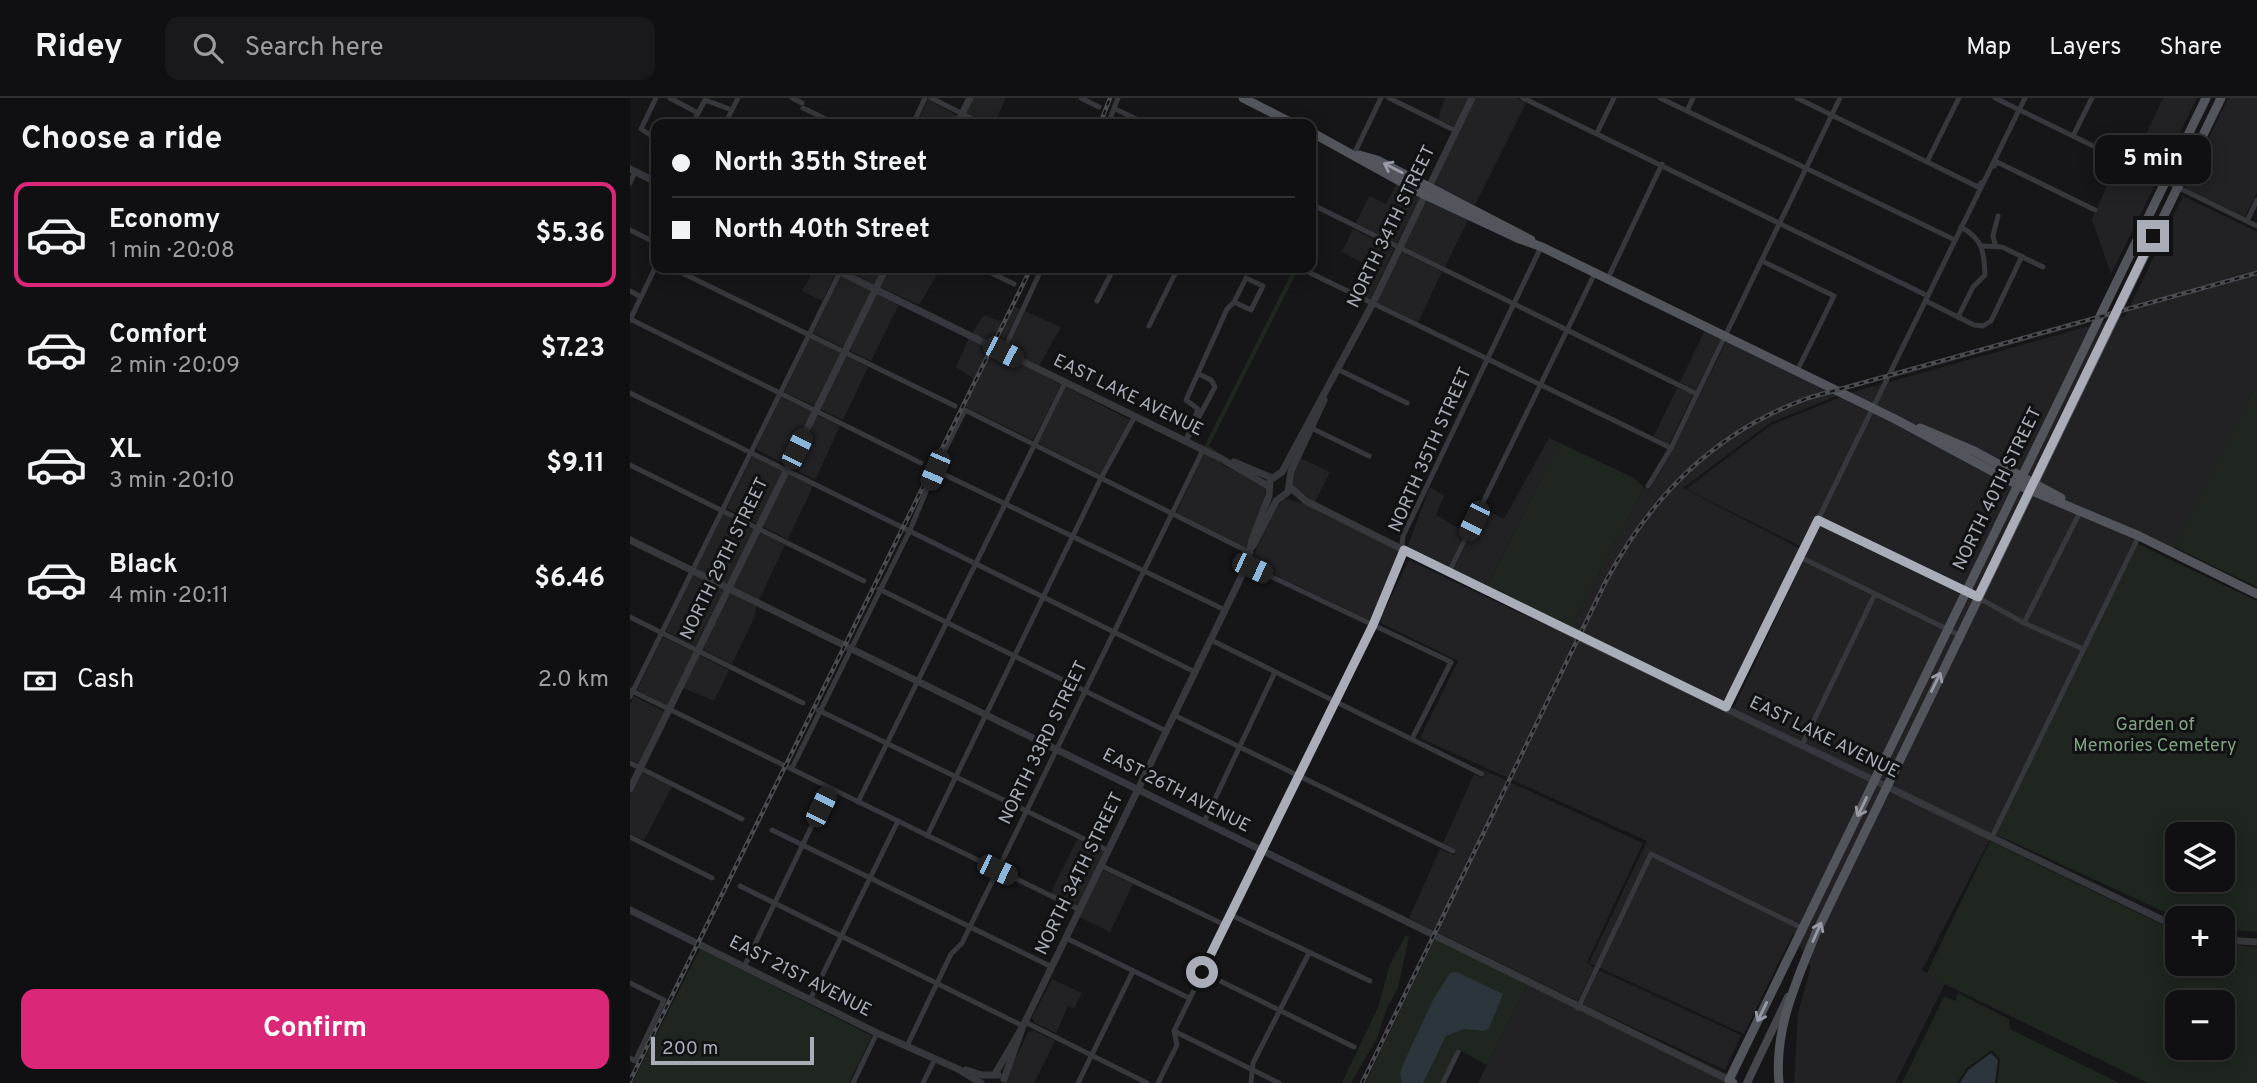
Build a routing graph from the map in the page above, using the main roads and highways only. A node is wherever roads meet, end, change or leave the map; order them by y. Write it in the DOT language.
graph roads {
  1 [pos="1243,98"];
  2 [pos="2221,98"];
  3 [pos="2205,101"];
  4 [pos="1283,119"];
  5 [pos="1316,135"];
  6 [pos="1895,419"];
  7 [pos="2022,475"];
  8 [pos="2018,485"];
  9 [pos="2031,486"];
  10 [pos="2257,594"];
  11 [pos="1790,994"];
  12 [pos="1730,1082"];
  13 [pos="1747,1083"];
  14 [pos="1779,1083"];
  1 -- 4 [label="main road"];
  2 -- 9 [label="main road, NORTH 40TH STREET"];
  3 -- 7 [label="main road, NORTH 40TH STREET"];
  5 -- 6 [label="main road"];
  6 -- 7 [label="main road"];
  6 -- 8 [label="main road"];
  7 -- 8 [label="main road, NORTH 40TH STREET"];
  7 -- 9 [label="main road"];
  8 -- 9 [label="main road"];
  8 -- 12 [label="main road, NORTH 40TH STREET, one-way"];
  9 -- 10 [label="main road"];
  11 -- 9 [label="main road, NORTH 40TH STREET, one-way"];
  11 -- 13 [label="main road, NORTH 40TH STREET"];
  11 -- 14 [label="main road"];
  12 -- 13 [label="main road, EAST 26TH AVENUE"];
}
